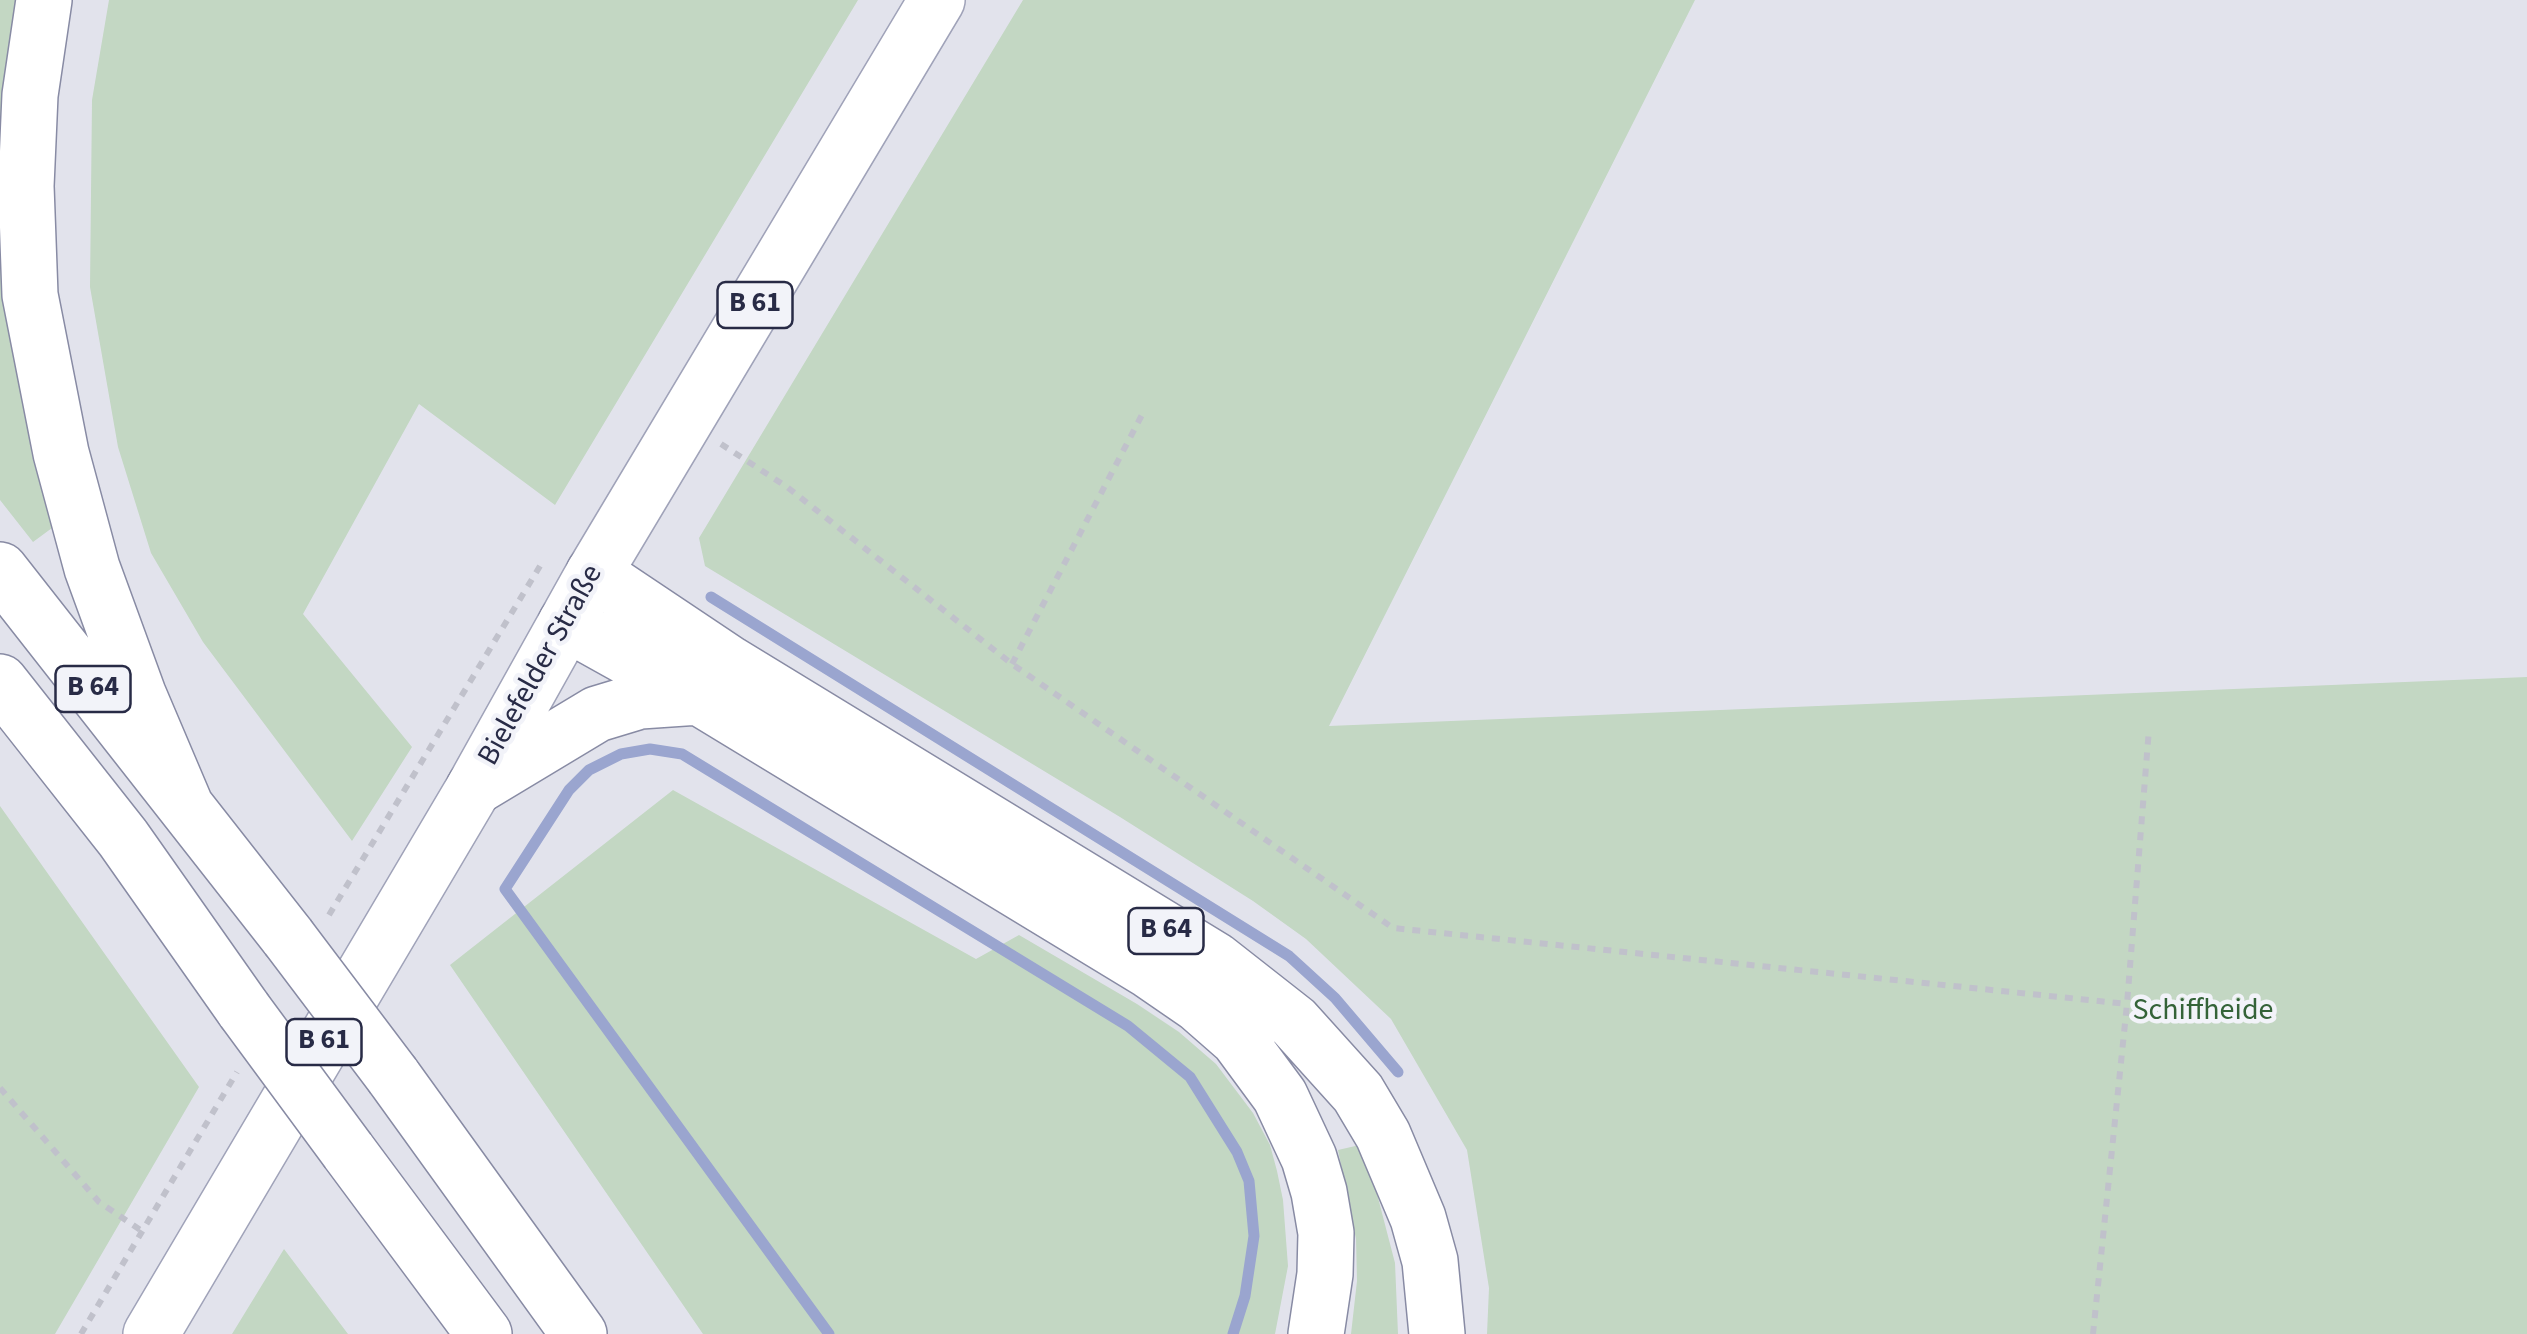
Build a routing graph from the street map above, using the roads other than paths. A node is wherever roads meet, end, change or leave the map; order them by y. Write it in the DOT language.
graph roads {
  1 [pos="44,0"];
  2 [pos="937,0"];
  3 [pos="570,564"];
  4 [pos="0,570"];
  5 [pos="566,623"];
  6 [pos="0,682"];
  7 [pos="698,697"];
  8 [pos="0,712"];
  9 [pos="474,788"];
  10 [pos="186,807"];
  11 [pos="123,838"];
  12 [pos="470,1183"];
  13 [pos="151,1334"];
  14 [pos="484,1334"];
  15 [pos="579,1334"];
  16 [pos="610,1334"];
  17 [pos="1316,1334"];
  18 [pos="1437,1334"];
  1 -- 10 [label="main road"];
  2 -- 3 [label="main road, Bielefelder Straße / B 61"];
  3 -- 5 [label="main road, Bielefelder Straße / B 61"];
  3 -- 18 [label="main road, B 64"];
  4 -- 10 [label="main road, B 64"];
  5 -- 7 [label="main road"];
  5 -- 9 [label="main road, Bielefelder Straße / B 61"];
  6 -- 11 [label="main road, B 64"];
  7 -- 9 [label="main road, B 61"];
  7 -- 17 [label="main road"];
  8 -- 11 [label="main road"];
  9 -- 13 [label="main road, Bielefelder Straße / B 61"];
  10 -- 12 [label="main road, B 64, bridge"];
  11 -- 14 [label="main road, B 64, bridge"];
  12 -- 15 [label="main road, B 64"];
  12 -- 16 [label="main road"];
}
